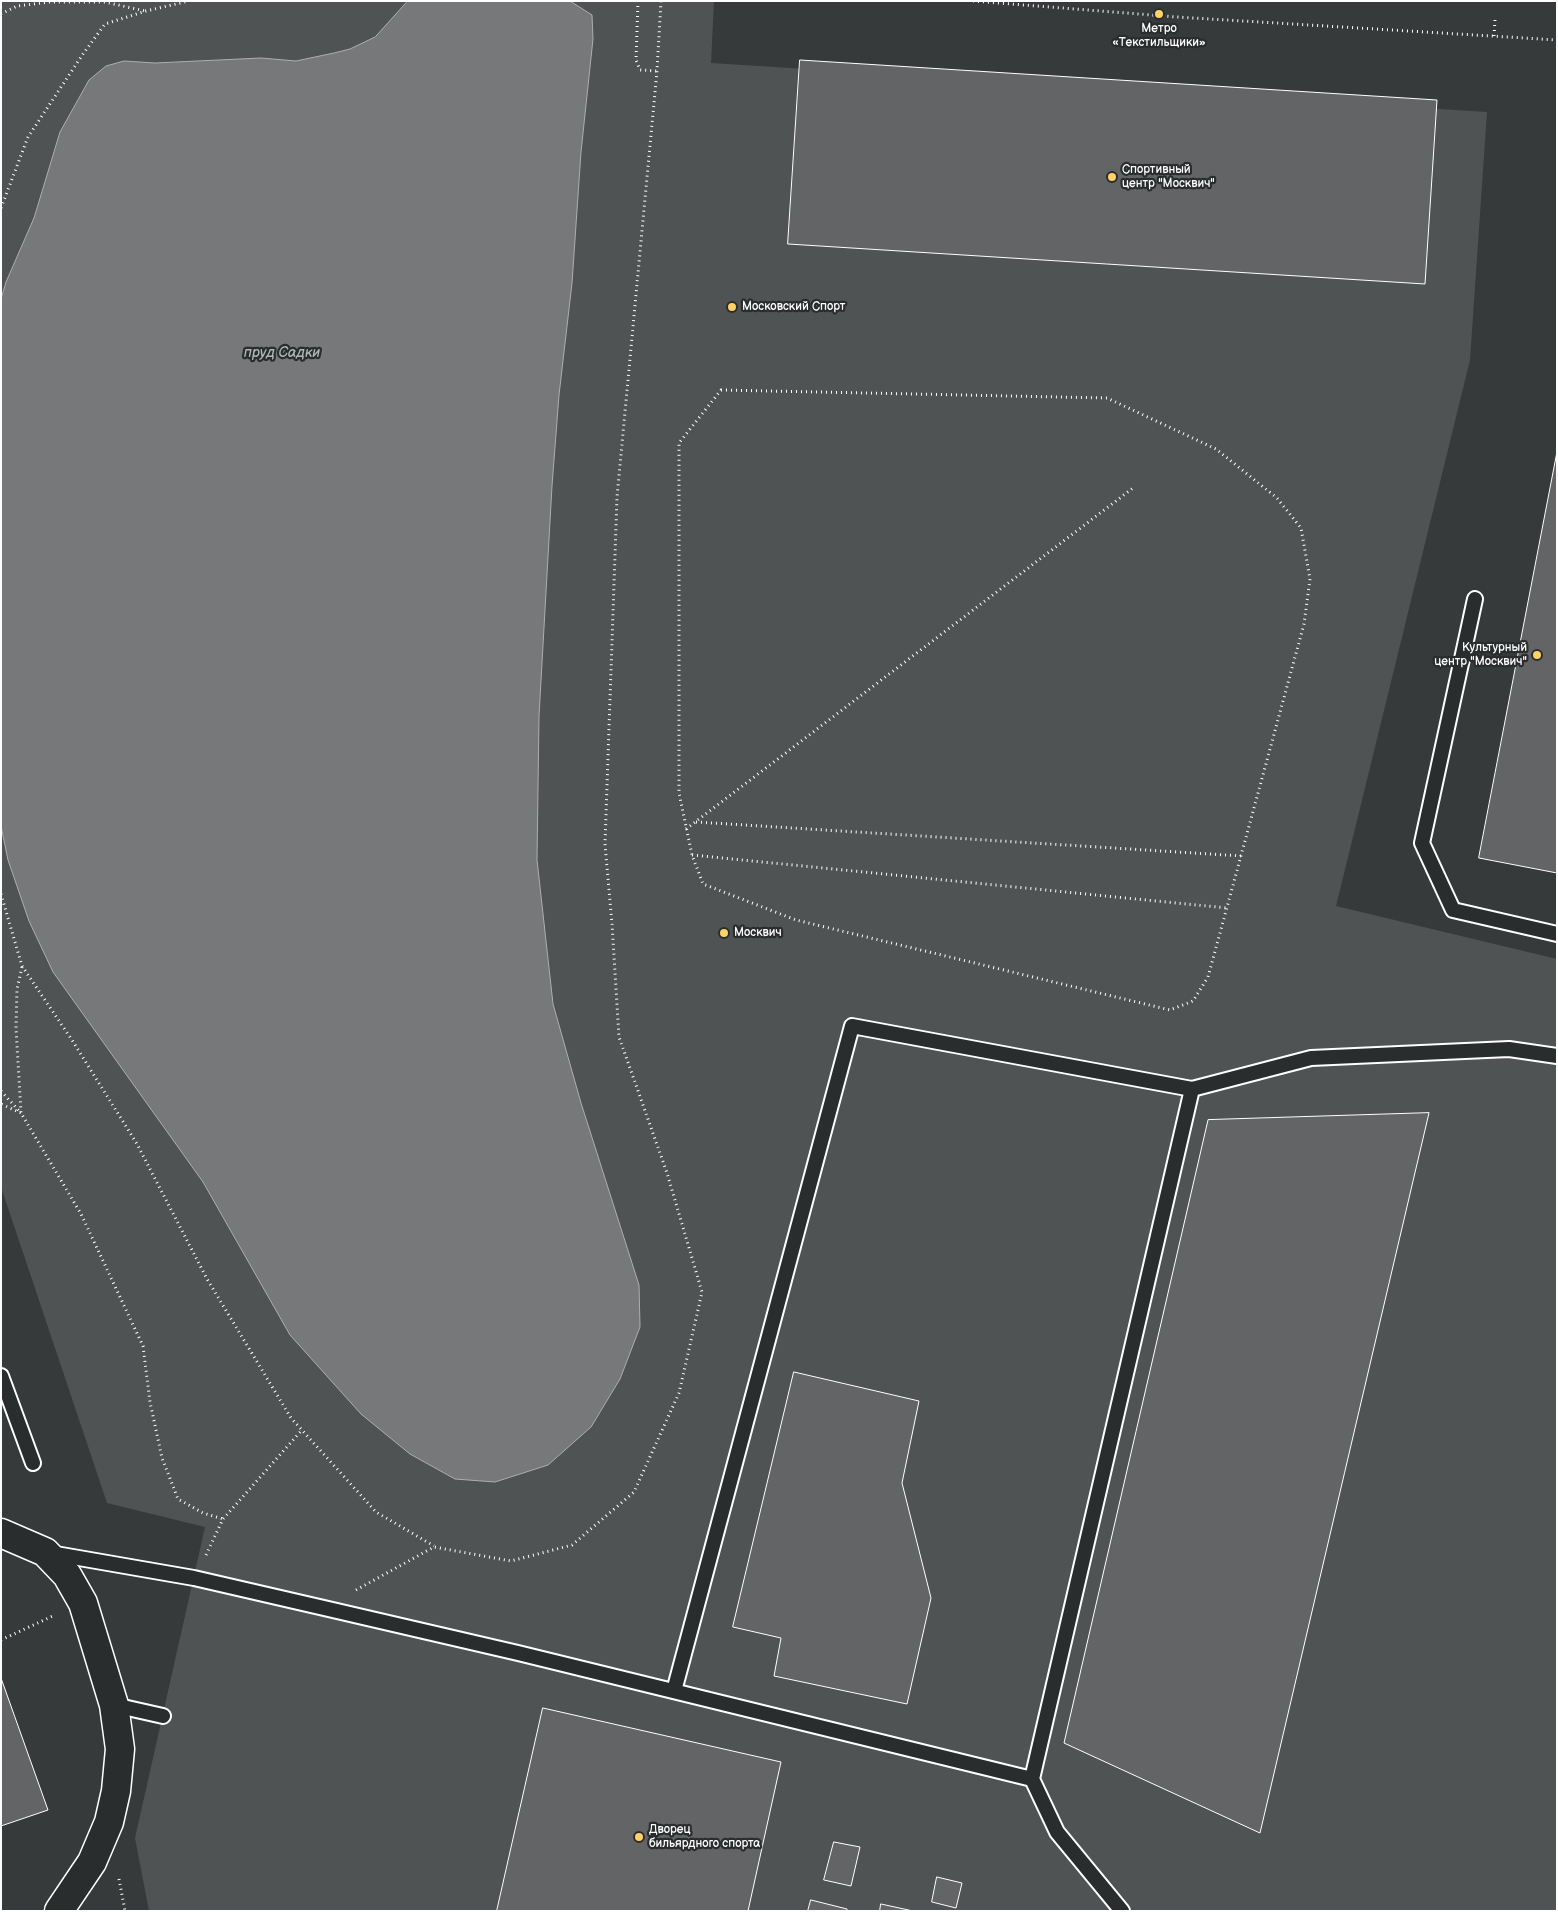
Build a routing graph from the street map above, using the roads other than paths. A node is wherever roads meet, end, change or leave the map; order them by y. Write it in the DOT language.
graph roads {
  1 [pos="1475,599"];
  2 [pos="1557,934"];
  3 [pos="1557,1056"];
  4 [pos="1192,1089"];
  5 [pos="1,1376"];
  6 [pos="33,1464"];
  7 [pos="1,1533"];
  8 [pos="45,1552"];
  9 [pos="674,1691"];
  10 [pos="114,1705"];
  11 [pos="163,1716"];
  12 [pos="1032,1779"];
  13 [pos="58,1911"];
  14 [pos="1122,1911"];
  1 -- 2 [label="lane"];
  3 -- 4 [label="lane"];
  4 -- 9 [label="lane"];
  4 -- 12 [label="lane"];
  5 -- 6 [label="lane"];
  7 -- 8 [label="street"];
  8 -- 9 [label="lane"];
  8 -- 10 [label="street"];
  9 -- 12 [label="lane"];
  10 -- 11 [label="lane"];
  10 -- 13 [label="street"];
  12 -- 14 [label="lane"];
}
